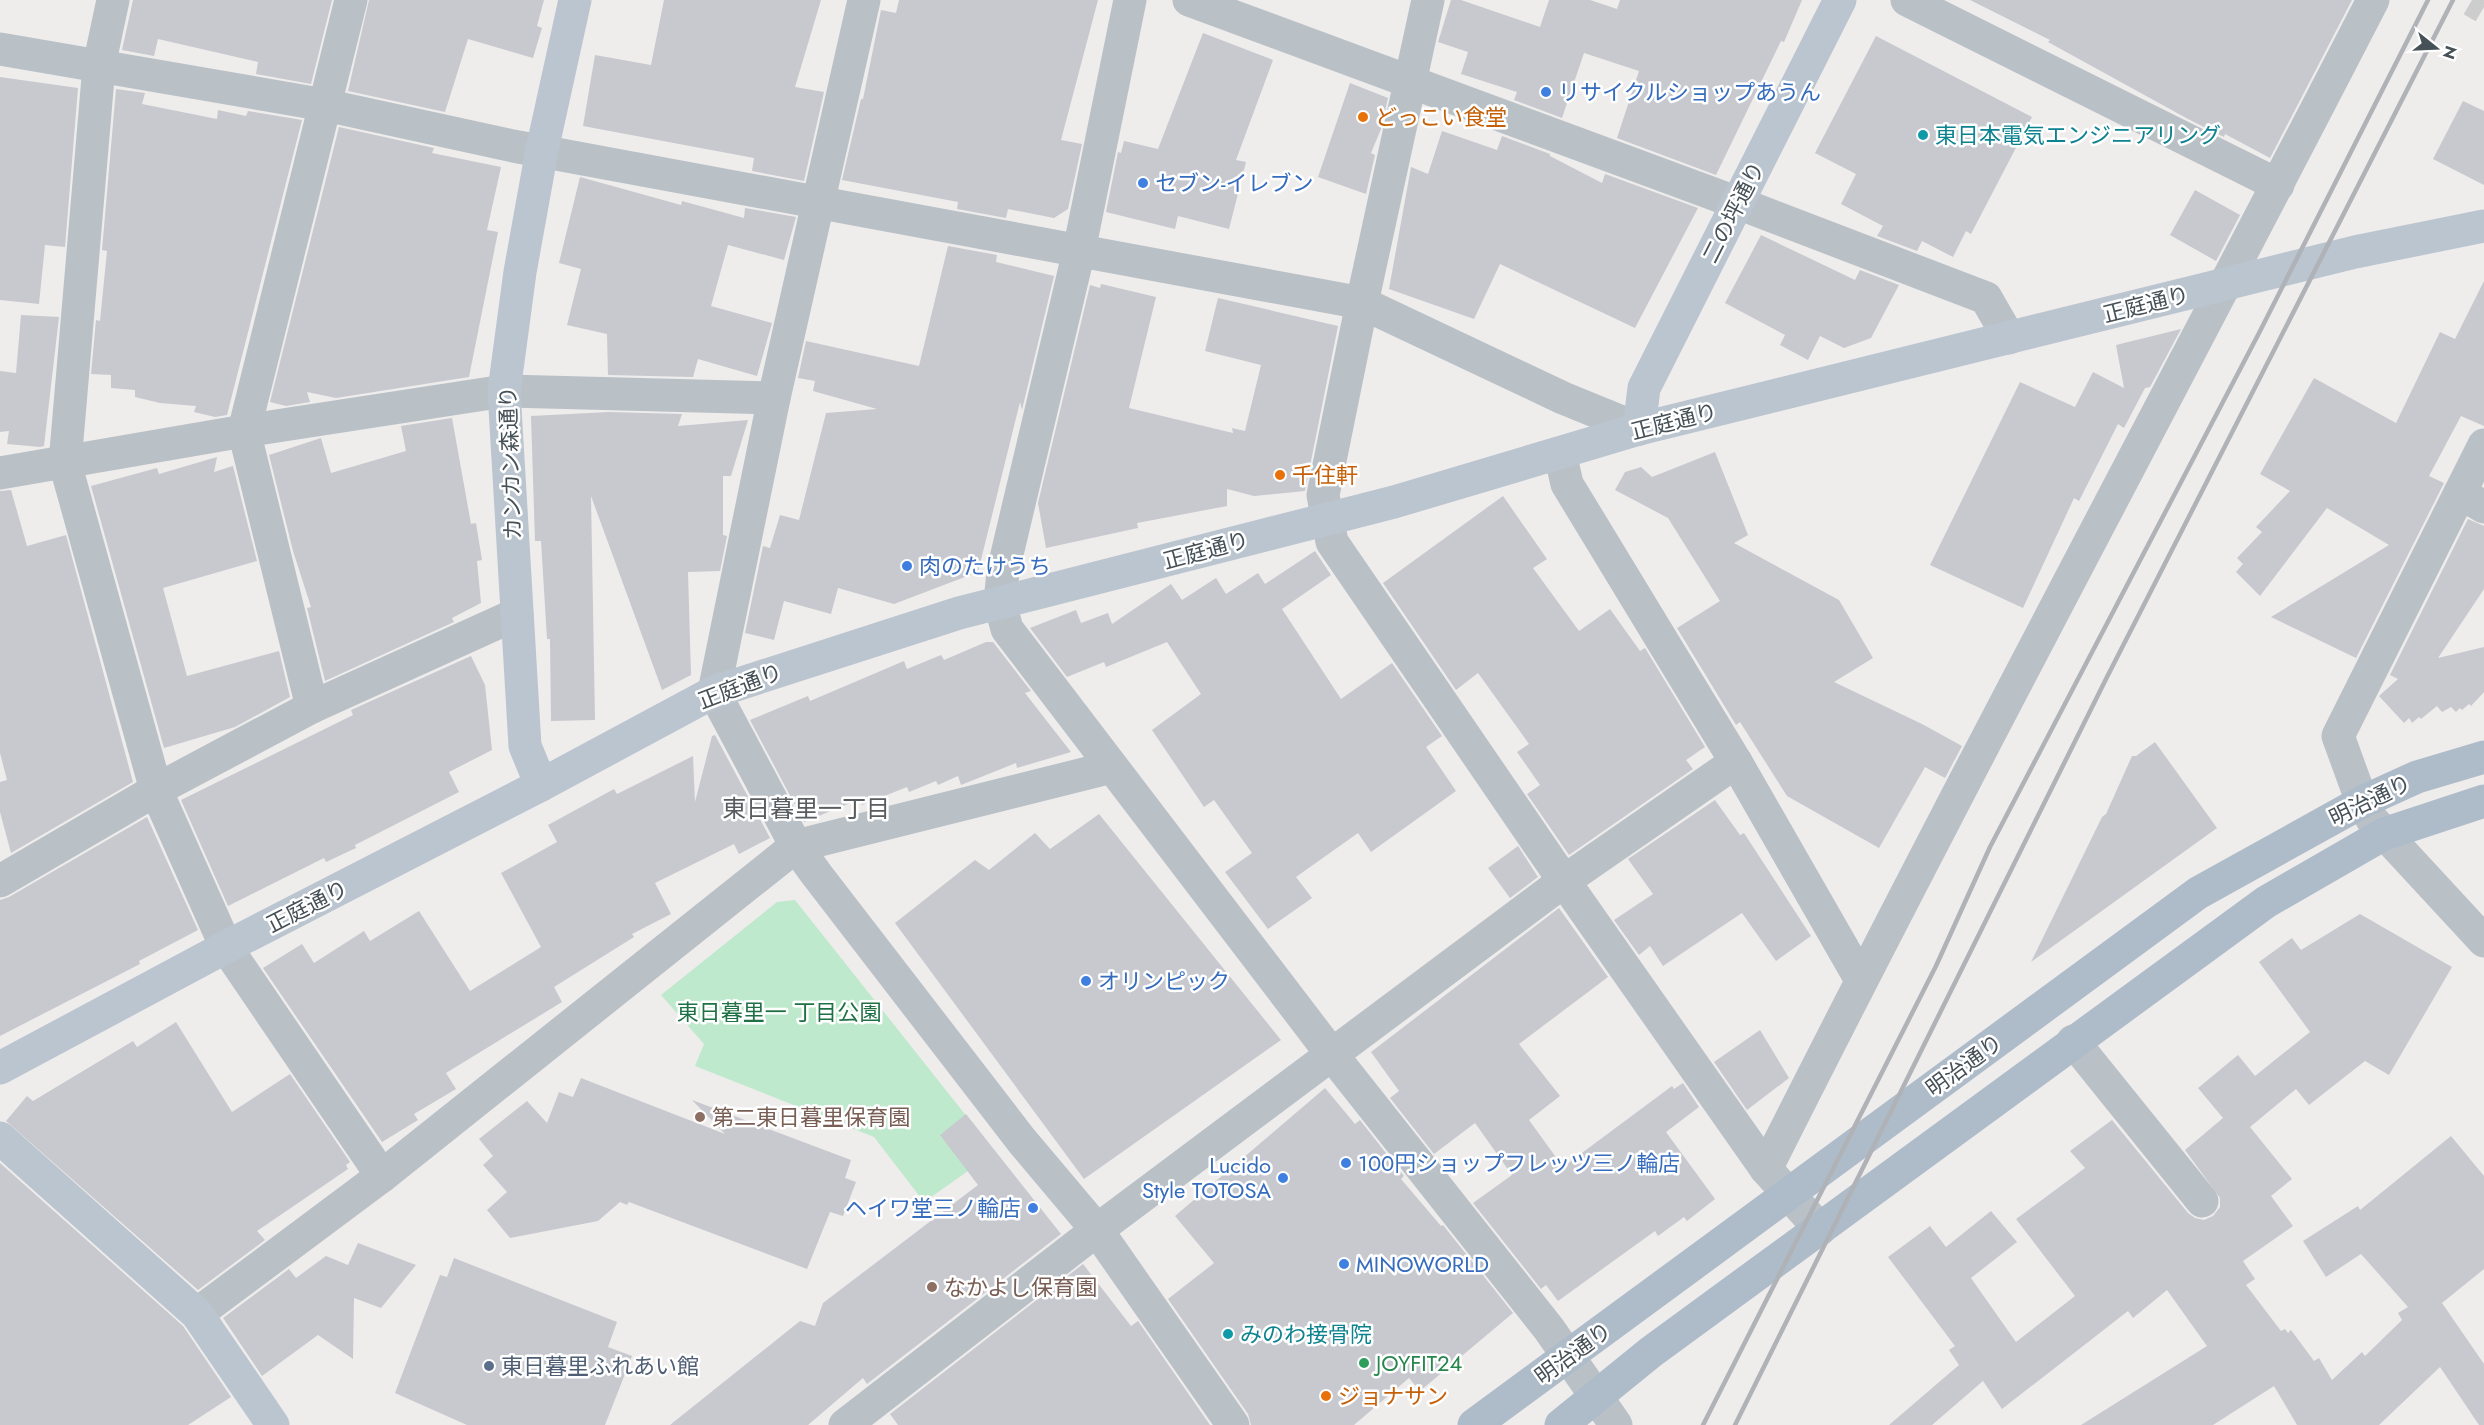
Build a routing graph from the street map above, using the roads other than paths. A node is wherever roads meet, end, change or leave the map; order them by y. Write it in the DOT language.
graph roads {
  1 [pos="113,0"];
  2 [pos="351,0"];
  3 [pos="575,0"];
  4 [pos="864,0"];
  5 [pos="1130,0"];
  6 [pos="1189,0"];
  7 [pos="1428,0"];
  8 [pos="1840,0"];
  9 [pos="1907,0"];
  10 [pos="2373,0"];
  11 [pos="0,49"];
  12 [pos="99,66"];
  13 [pos="1410,82"];
  14 [pos="325,105"];
  15 [pos="542,150"];
  16 [pos="2278,185"];
  17 [pos="1738,203"];
  18 [pos="818,204"];
  19 [pos="2484,226"];
  20 [pos="1078,251"];
  21 [pos="2228,284"];
  22 [pos="1362,303"];
  23 [pos="2008,338"];
  24 [pos="504,391"];
  25 [pos="774,398"];
  26 [pos="1639,429"];
  27 [pos="244,431"];
  28 [pos="2484,445"];
  29 [pos="1560,453"];
  30 [pos="65,463"];
  31 [pos="0,472"];
  32 [pos="2472,500"];
  33 [pos="1325,518"];
  34 [pos="1000,603"];
  35 [pos="517,614"];
  36 [pos="714,692"];
  37 [pos="312,707"];
  38 [pos="2484,758"];
  39 [pos="1736,762"];
  40 [pos="1112,767"];
  41 [pos="541,785"];
  42 [pos="156,790"];
  43 [pos="2484,801"];
  44 [pos="2362,802"];
  45 [pos="2384,834"];
  46 [pos="796,846"];
  47 [pos="0,881"];
  48 [pos="1564,881"];
  49 [pos="2484,941"];
  50 [pos="226,947"];
  51 [pos="1861,980"];
  52 [pos="2073,1041"];
  53 [pos="1333,1056"];
  54 [pos="0,1068"];
  55 [pos="0,1138"];
  56 [pos="1766,1169"];
  57 [pos="382,1176"];
  58 [pos="1790,1193"];
  59 [pos="2202,1201"];
  60 [pos="1820,1229"];
  61 [pos="1097,1230"];
  62 [pos="197,1314"];
  63 [pos="1570,1356"];
  64 [pos="1597,1395"];
  65 [pos="857,1422"];
  66 [pos="273,1425"];
  67 [pos="1233,1425"];
  68 [pos="1474,1425"];
  69 [pos="1561,1425"];
  70 [pos="1616,1425"];
  1 -- 12 [label="street"];
  2 -- 14 [label="street"];
  3 -- 15 [label="street, カンカン森通り"];
  4 -- 18 [label="street"];
  5 -- 20 [label="street"];
  6 -- 13 [label="street"];
  7 -- 13 [label="street"];
  8 -- 17 [label="street, 二の坪通り"];
  9 -- 16 [label="street"];
  10 -- 16 [label="street"];
  11 -- 12 [label="street"];
  12 -- 14 [label="street"];
  12 -- 30 [label="street"];
  13 -- 17 [label="street"];
  13 -- 22 [label="street"];
  14 -- 15 [label="street"];
  14 -- 27 [label="street"];
  15 -- 18 [label="street"];
  15 -- 24 [label="street, カンカン森通り"];
  16 -- 21 [label="street"];
  17 -- 23 [label="street"];
  17 -- 26 [label="street, 二の坪通り"];
  18 -- 20 [label="street"];
  18 -- 25 [label="street"];
  19 -- 21 [label="street, 正庭通り"];
  20 -- 22 [label="street"];
  20 -- 34 [label="street"];
  21 -- 23 [label="street, 正庭通り"];
  21 -- 51 [label="street"];
  22 -- 26 [label="street"];
  22 -- 33 [label="street"];
  23 -- 26 [label="street, 正庭通り"];
  24 -- 25 [label="street"];
  24 -- 27 [label="street"];
  24 -- 35 [label="street, カンカン森通り"];
  25 -- 36 [label="street"];
  26 -- 29 [label="street, 正庭通り"];
  27 -- 30 [label="street"];
  27 -- 37 [label="street"];
  28 -- 32 [label="street"];
  29 -- 33 [label="street, 正庭通り"];
  29 -- 39 [label="street"];
  30 -- 31 [label="street"];
  30 -- 42 [label="street"];
  32 -- 44 [label="street"];
  33 -- 34 [label="street, 正庭通り"];
  33 -- 48 [label="street"];
  34 -- 36 [label="street, 正庭通り"];
  34 -- 40 [label="street"];
  35 -- 37 [label="street"];
  35 -- 41 [label="street, カンカン森通り"];
  36 -- 41 [label="street, 正庭通り"];
  36 -- 46 [label="street"];
  37 -- 42 [label="street"];
  38 -- 44 [label="main road, 明治通り"];
  39 -- 48 [label="street"];
  39 -- 51 [label="street"];
  40 -- 46 [label="street"];
  40 -- 53 [label="street"];
  41 -- 50 [label="street, 正庭通り"];
  42 -- 47 [label="street"];
  42 -- 50 [label="street"];
  43 -- 45 [label="main road, 明治通り"];
  44 -- 45 [label="street"];
  44 -- 58 [label="main road, 明治通り"];
  45 -- 49 [label="street"];
  45 -- 52 [label="main road, 明治通り"];
  46 -- 57 [label="street"];
  46 -- 61 [label="street"];
  48 -- 53 [label="street"];
  48 -- 56 [label="street"];
  50 -- 54 [label="street, 正庭通り"];
  50 -- 57 [label="street"];
  51 -- 56 [label="street"];
  52 -- 59 [label="street"];
  52 -- 60 [label="main road, 明治通り"];
  53 -- 61 [label="street"];
  53 -- 63 [label="street"];
  55 -- 62 [label="street"];
  56 -- 58 [label="street"];
  57 -- 62 [label="street"];
  58 -- 60 [label="street"];
  58 -- 63 [label="main road, 明治通り"];
  60 -- 64 [label="main road, 明治通り"];
  61 -- 65 [label="street"];
  61 -- 67 [label="street"];
  62 -- 66 [label="street"];
  63 -- 64 [label="street"];
  63 -- 68 [label="main road, 明治通り"];
  64 -- 69 [label="main road, 明治通り"];
  64 -- 70 [label="street"];
}
